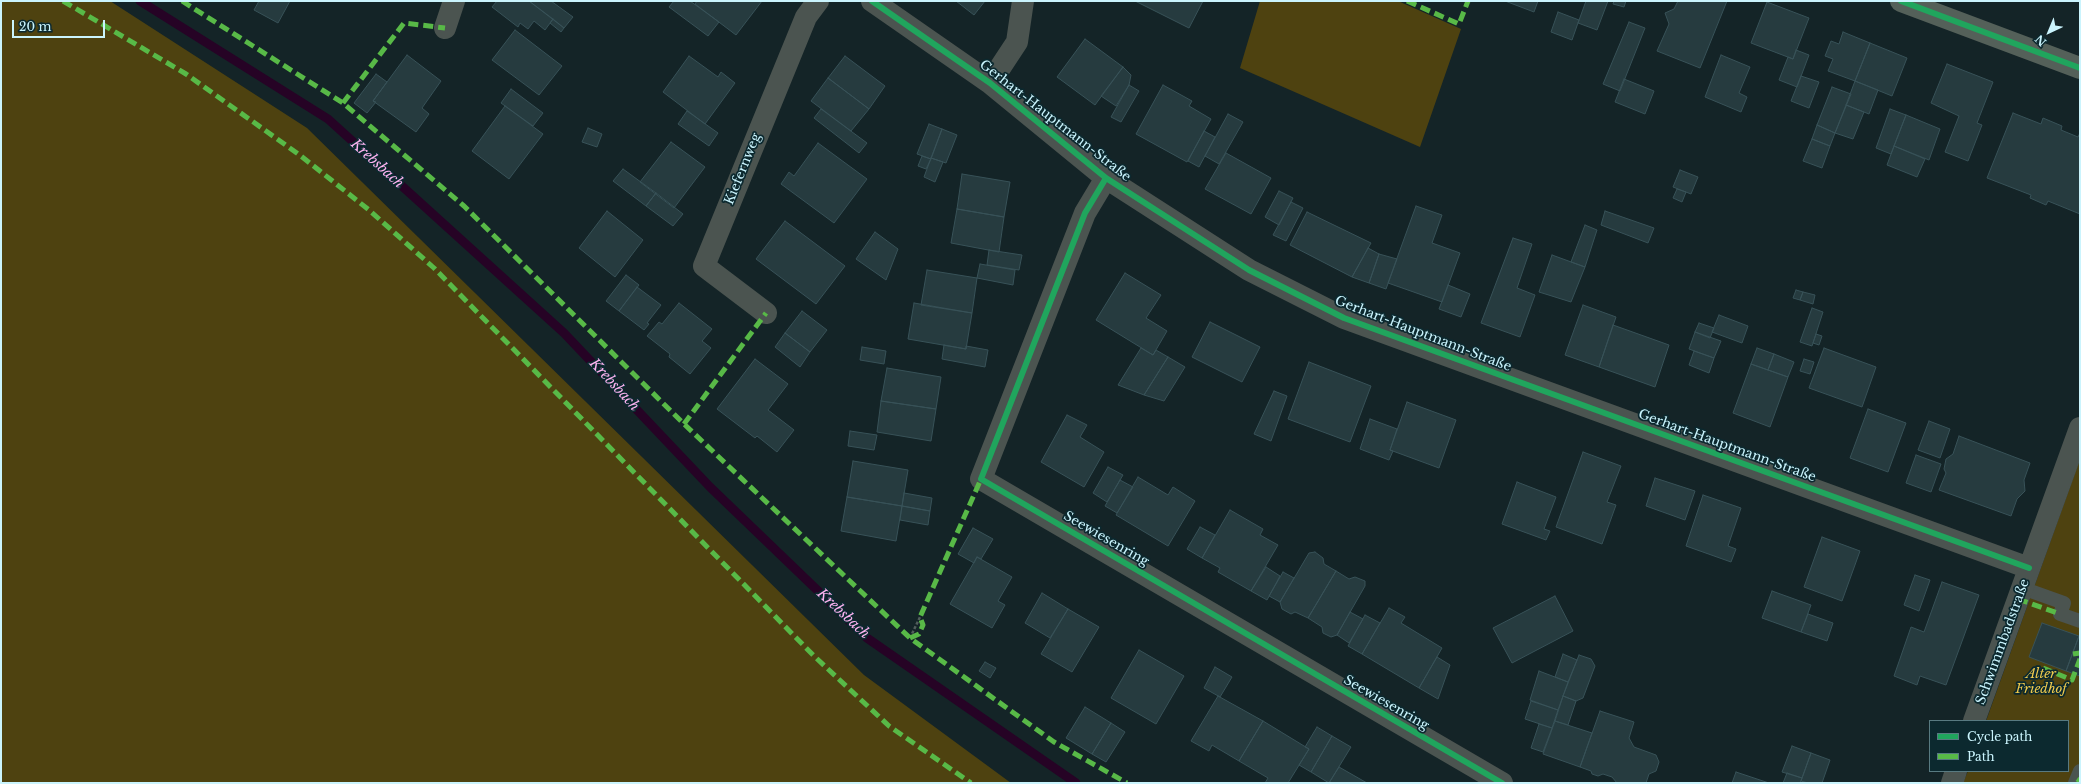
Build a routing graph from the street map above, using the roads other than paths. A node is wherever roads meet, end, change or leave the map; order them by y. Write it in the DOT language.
graph roads {
  1 [pos="454,1"];
  2 [pos="818,1"];
  3 [pos="872,1"];
  4 [pos="1023,1"];
  5 [pos="1901,1"];
  6 [pos="445,28"];
  7 [pos="2080,68"];
  8 [pos="990,83"];
  9 [pos="1106,178"];
  10 [pos="766,313"];
  11 [pos="2080,428"];
  12 [pos="2026,578"];
  13 [pos="2080,621"];
  14 [pos="1974,720"];
  15 [pos="2080,771"];
  16 [pos="1956,772"];
  17 [pos="1502,783"];
  18 [pos="1952,783"];
  19 [pos="2075,783"];
  1 -- 6 [label="street"];
  2 -- 10 [label="street, Kiefernweg"];
  3 -- 8 [label="street, Gerhart-Hauptmann-Straße"];
  4 -- 8 [label="street"];
  5 -- 7 [label="main road"];
  8 -- 9 [label="street, Gerhart-Hauptmann-Straße"];
  9 -- 12 [label="street, Gerhart-Hauptmann-Straße"];
  9 -- 17 [label="street, Seewiesenring"];
  11 -- 12 [label="street, Schwimmbadstraße"];
  12 -- 13 [label="lane"];
  12 -- 14 [label="street, Schwimmbadstraße"];
  15 -- 19 [label="lane"];
  16 -- 18 [label="street"];
}
